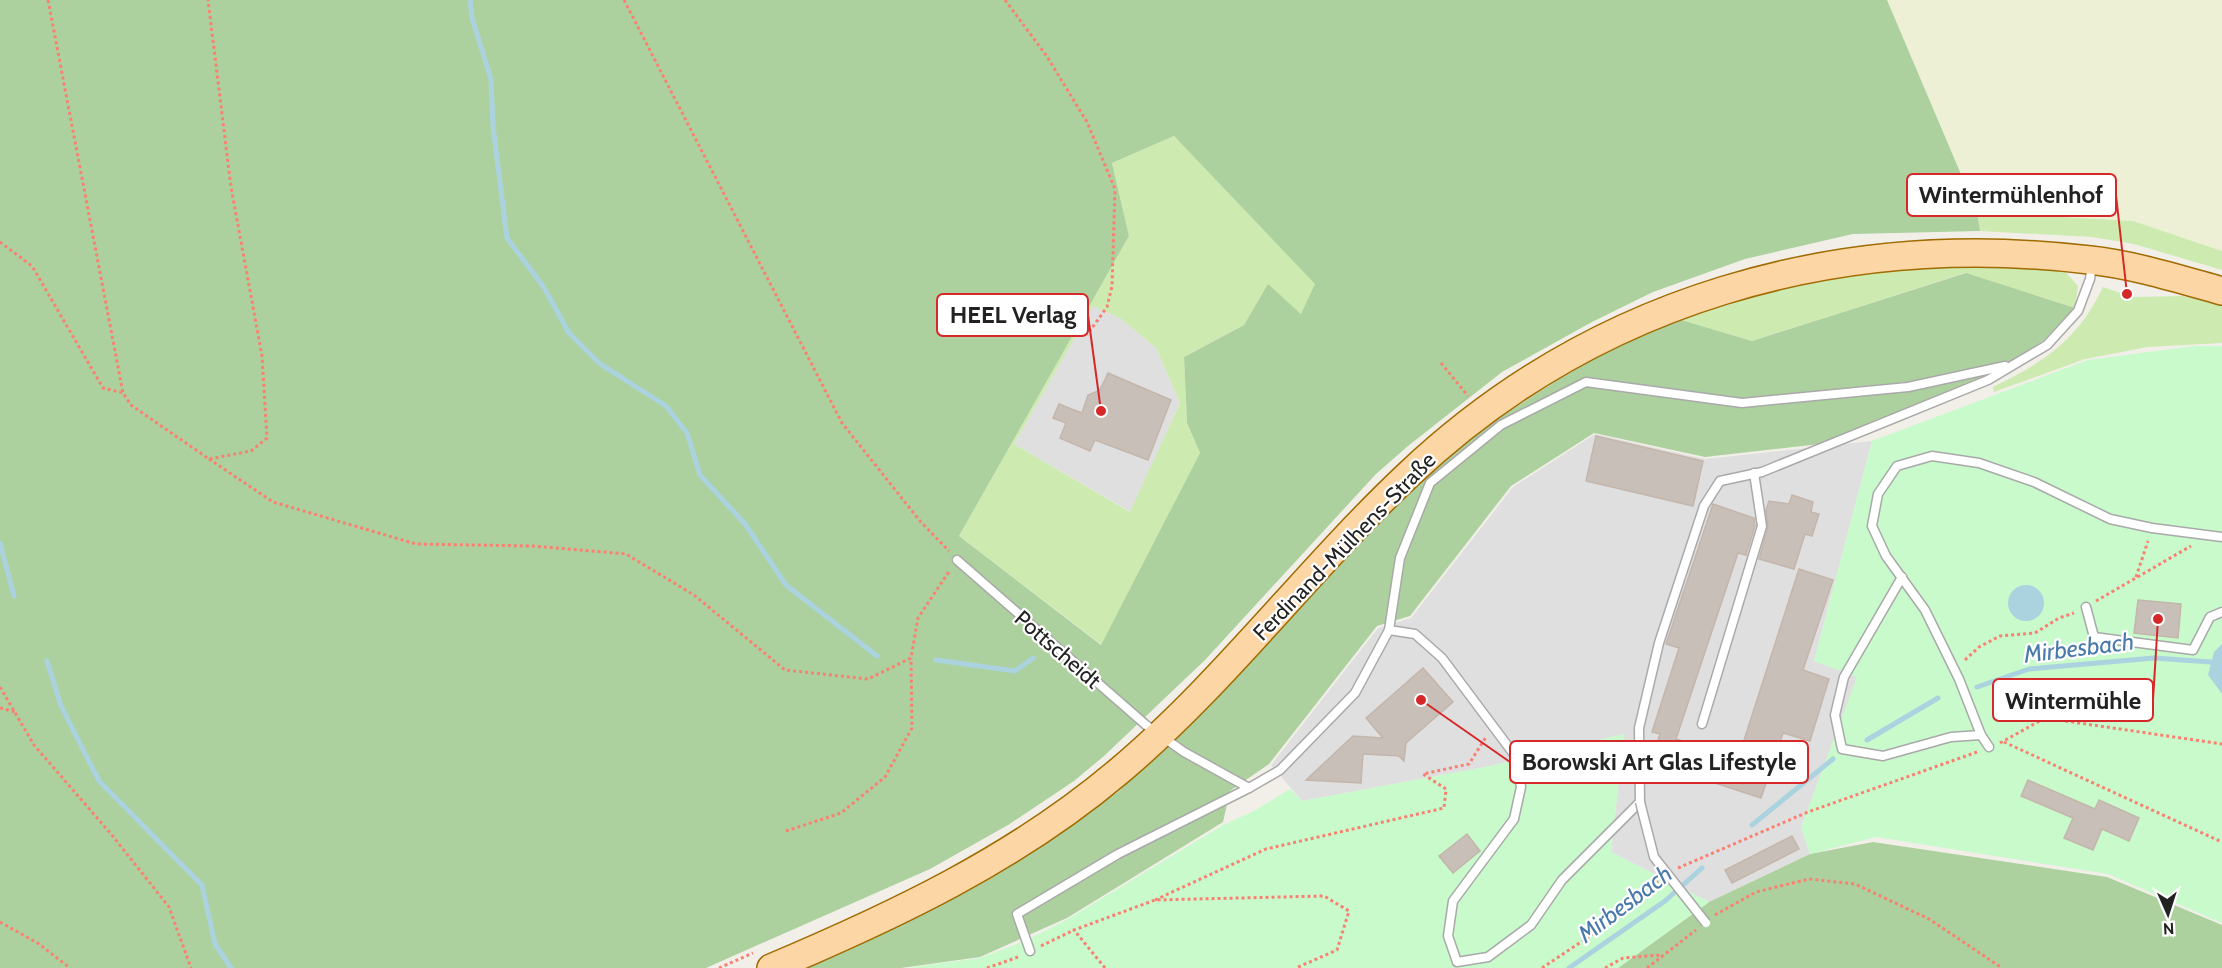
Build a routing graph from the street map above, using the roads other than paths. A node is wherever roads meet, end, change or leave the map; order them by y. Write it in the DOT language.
graph roads {
  1 [pos="2092,260"];
  2 [pos="2222,291"];
  3 [pos="2015,364"];
  4 [pos="1754,473"];
  5 [pos="2222,537"];
  6 [pos="957,560"];
  7 [pos="1902,577"];
  8 [pos="2086,607"];
  9 [pos="2222,612"];
  10 [pos="1389,630"];
  11 [pos="1702,724"];
  12 [pos="1981,735"];
  13 [pos="1160,736"];
  14 [pos="1989,747"];
  15 [pos="1249,788"];
  16 [pos="1640,802"];
  17 [pos="1706,923"];
  18 [pos="1030,951"];
  19 [pos="767,959"];
  1 -- 2 [label="main road, Ferdinand-Mülhens-Straße"];
  1 -- 3 [label="lane"];
  1 -- 13 [label="main road, Ferdinand-Mülhens-Straße"];
  3 -- 4 [label="lane"];
  3 -- 10 [label="lane"];
  4 -- 11 [label="lane"];
  4 -- 16 [label="lane"];
  5 -- 7 [label="lane"];
  6 -- 13 [label="lane, Pottscheidt"];
  7 -- 12 [label="lane"];
  7 -- 12 [label="lane"];
  8 -- 9 [label="lane"];
  10 -- 15 [label="lane"];
  10 -- 16 [label="lane"];
  12 -- 14 [label="lane"];
  13 -- 15 [label="lane, Pottscheidt"];
  13 -- 19 [label="main road, Ferdinand-Mülhens-Straße"];
  15 -- 18 [label="lane"];
  16 -- 17 [label="lane, bridge"];
}
